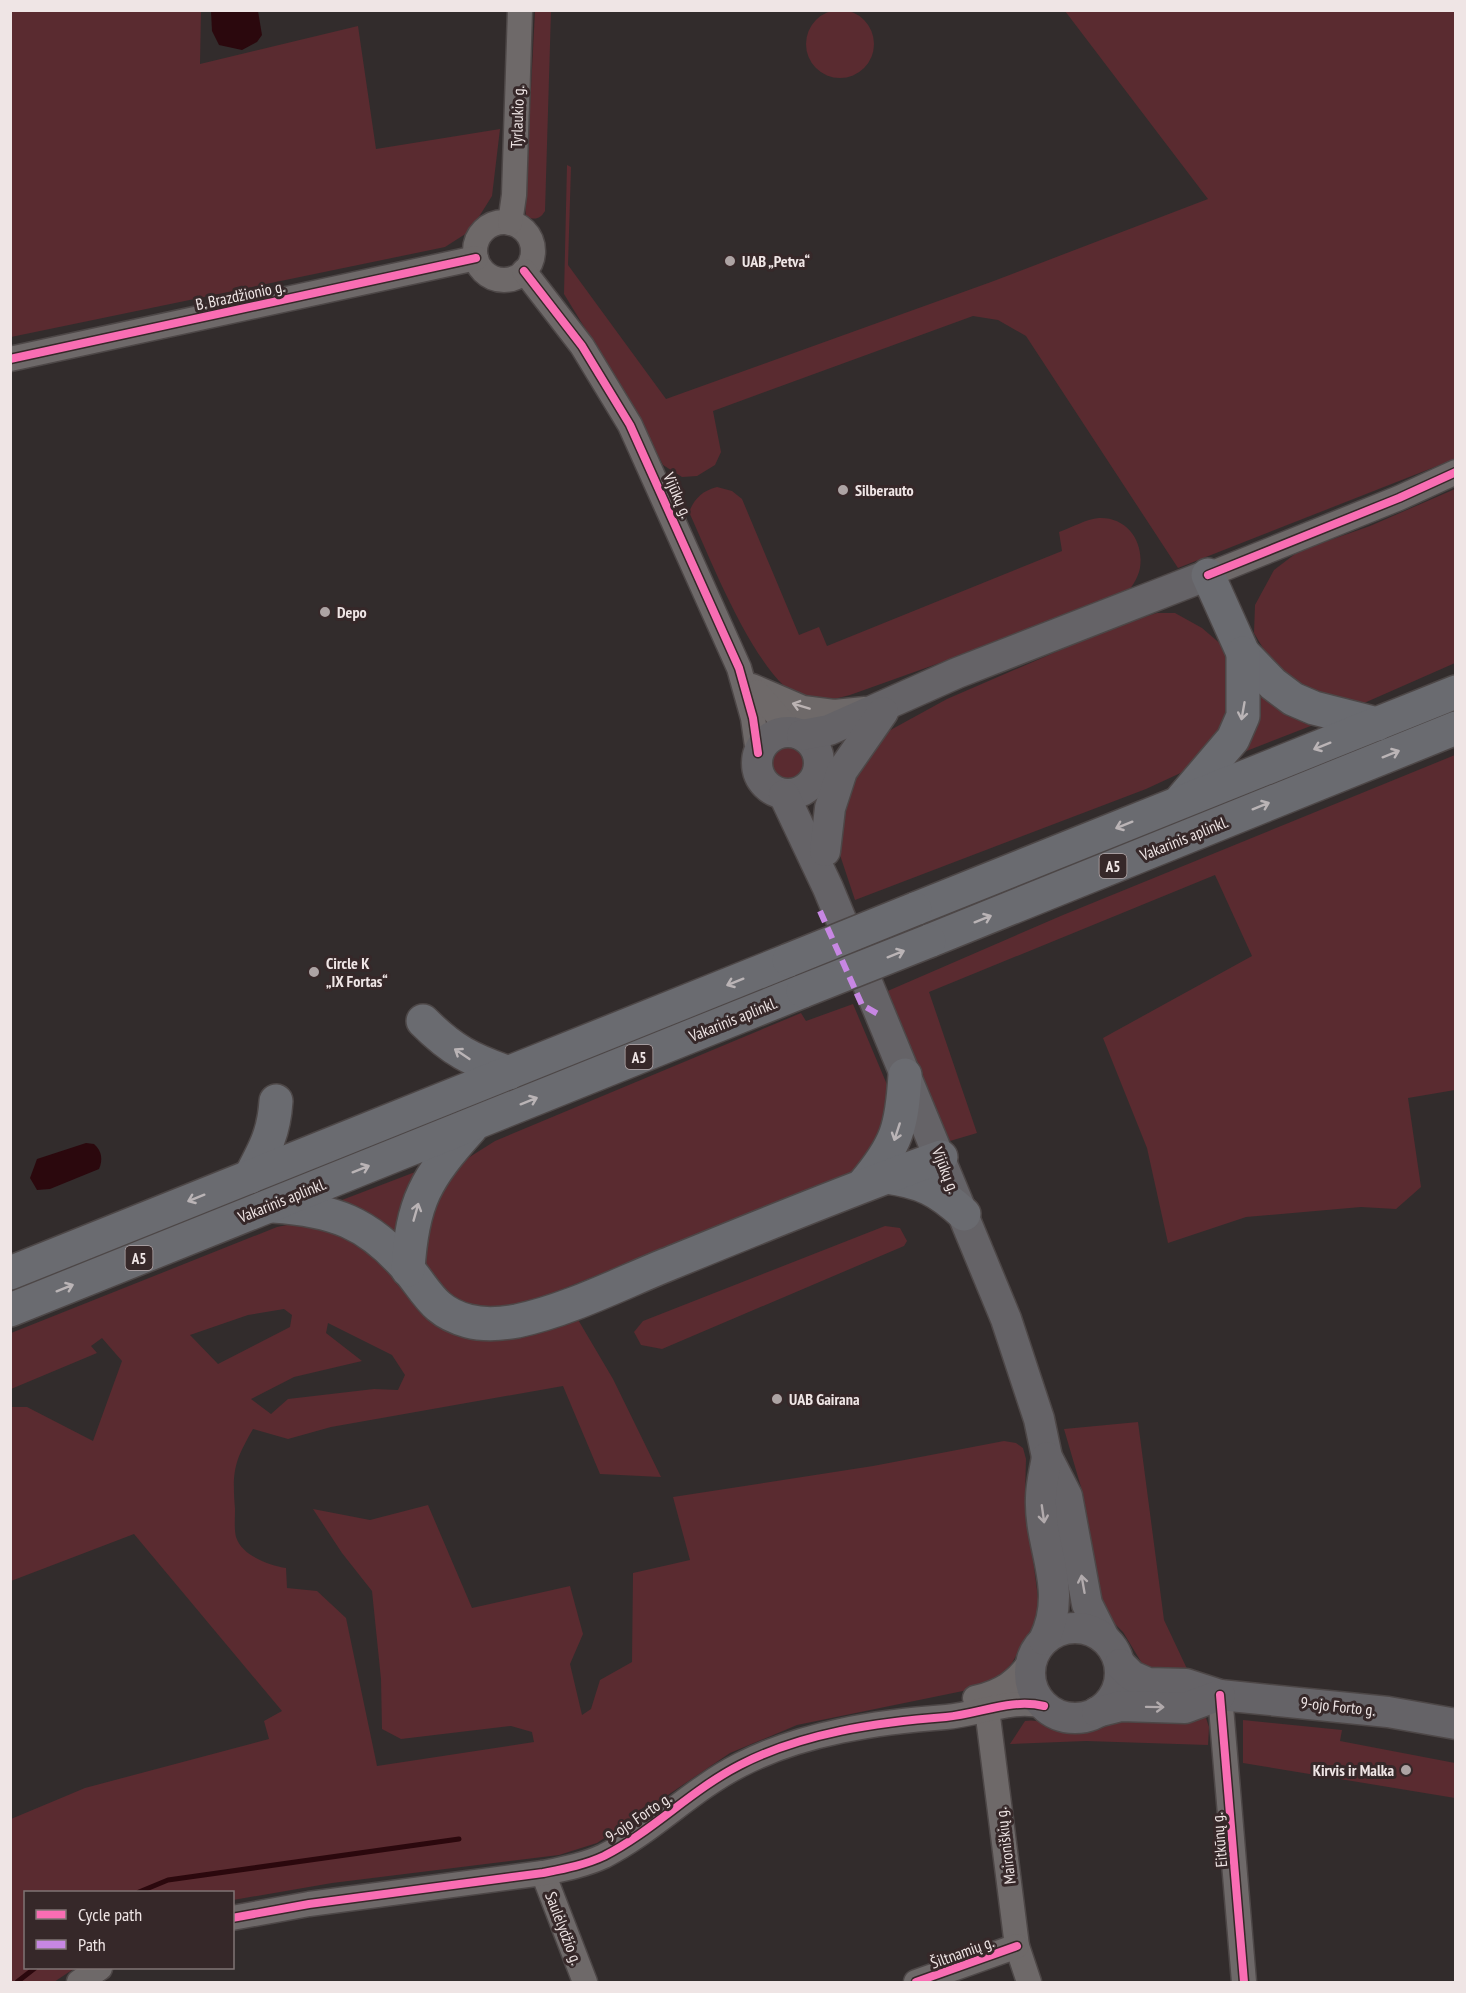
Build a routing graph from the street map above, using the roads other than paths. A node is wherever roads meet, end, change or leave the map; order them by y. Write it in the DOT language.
graph roads {
  1 [pos="520,10"];
  2 [pos="510,223"];
  3 [pos="476,258"];
  4 [pos="524,271"];
  5 [pos="10,359"];
  6 [pos="1455,472"];
  7 [pos="1208,575"];
  8 [pos="1243,653"];
  9 [pos="746,677"];
  10 [pos="1455,692"];
  11 [pos="886,707"];
  12 [pos="1377,724"];
  13 [pos="1455,728"];
  14 [pos="797,734"];
  15 [pos="758,753"];
  16 [pos="818,773"];
  17 [pos="784,795"];
  18 [pos="1178,804"];
  19 [pos="825,851"];
  20 [pos="828,888"];
  21 [pos="423,1021"];
  22 [pos="509,1073"];
  23 [pos="905,1075"];
  24 [pos="276,1101"];
  25 [pos="475,1123"];
  26 [pos="941,1157"];
  27 [pos="250,1177"];
  28 [pos="875,1181"];
  29 [pos="268,1206"];
  30 [pos="964,1214"];
  31 [pos="18,1268"];
  32 [pos="408,1270"];
  33 [pos="10,1310"];
  34 [pos="1047,1456"];
  35 [pos="1104,1638"];
  36 [pos="1038,1649"];
  37 [pos="1120,1664"];
  38 [pos="1220,1695"];
  39 [pos="990,1701"];
  40 [pos="1044,1706"];
  41 [pos="1097,1712"];
  42 [pos="1455,1724"];
  43 [pos="543,1873"];
  44 [pos="234,1918"];
  45 [pos="1017,1946"];
  46 [pos="99,1969"];
  47 [pos="79,1983"];
  48 [pos="585,1983"];
  49 [pos="916,1983"];
  50 [pos="1029,1983"];
  51 [pos="1244,1983"];
  1 -- 2 [label="street, Tyrlaukio g."];
  2 -- 3 [label="street"];
  2 -- 4 [label="street"];
  3 -- 4 [label="street"];
  3 -- 5 [label="street, B. Brazdžionio g."];
  4 -- 9 [label="street, Vijūkų g."];
  6 -- 7 [label="street"];
  7 -- 8 [label="highway"];
  7 -- 11 [label="main road"];
  8 -- 12 [label="highway"];
  8 -- 18 [label="highway, one-way"];
  11 -- 9 [label="street, one-way"];
  9 -- 14 [label="street, Vijūkų g."];
  9 -- 15 [label="street, Vijūkų g."];
  10 -- 12 [label="highway, Vakarinis aplinkl. / A5"];
  11 -- 14 [label="main road"];
  11 -- 16 [label="main road"];
  11 -- 19 [label="main road"];
  12 -- 18 [label="highway, Vakarinis aplinkl. / A5, one-way"];
  25 -- 13 [label="highway, Vakarinis aplinkl. / A5, one-way, bridge"];
  14 -- 15 [label="main road"];
  14 -- 16 [label="main road"];
  15 -- 17 [label="main road"];
  16 -- 17 [label="main road"];
  16 -- 19 [label="main road, Vijūkų g."];
  17 -- 20 [label="main road, Vijūkų g."];
  18 -- 22 [label="highway, Vakarinis aplinkl. / A5, one-way, bridge"];
  19 -- 20 [label="main road, Vijūkų g."];
  20 -- 23 [label="main road, Vijūkų g."];
  22 -- 21 [label="highway, one-way"];
  22 -- 27 [label="highway, Vakarinis aplinkl. / A5"];
  23 -- 26 [label="main road, Vijūkų g."];
  23 -- 28 [label="highway, one-way"];
  24 -- 27 [label="highway"];
  29 -- 25 [label="highway, Vakarinis aplinkl. / A5, one-way"];
  32 -- 25 [label="highway, one-way"];
  26 -- 28 [label="highway"];
  26 -- 30 [label="main road, Vijūkų g."];
  27 -- 31 [label="highway, Vakarinis aplinkl. / A5, one-way"];
  28 -- 30 [label="highway"];
  28 -- 32 [label="highway"];
  29 -- 32 [label="highway"];
  33 -- 29 [label="highway, Vakarinis aplinkl. / A5, one-way"];
  30 -- 34 [label="main road, Vijūkų g."];
  35 -- 34 [label="main road, Vijūkų g., one-way"];
  34 -- 36 [label="main road, Vijūkų g., one-way"];
  35 -- 36 [label="main road"];
  35 -- 37 [label="main road"];
  36 -- 39 [label="street, 9-ojo Forto g."];
  36 -- 40 [label="main road"];
  37 -- 38 [label="main road, 9-ojo Forto g."];
  37 -- 41 [label="main road"];
  41 -- 38 [label="main road, 9-ojo Forto g., one-way"];
  38 -- 42 [label="main road, 9-ojo Forto g."];
  38 -- 51 [label="street, Eitkūnų g."];
  39 -- 40 [label="street, 9-ojo Forto g."];
  39 -- 43 [label="street, 9-ojo Forto g."];
  39 -- 45 [label="street, Maironiškių g."];
  40 -- 41 [label="main road"];
  43 -- 44 [label="street, 9-ojo Forto g."];
  43 -- 48 [label="street, Saulėlydžio g."];
  45 -- 49 [label="street, Šiltnamių g."];
  45 -- 50 [label="street, Maironiškių g."];
  46 -- 47 [label="street"];
}
